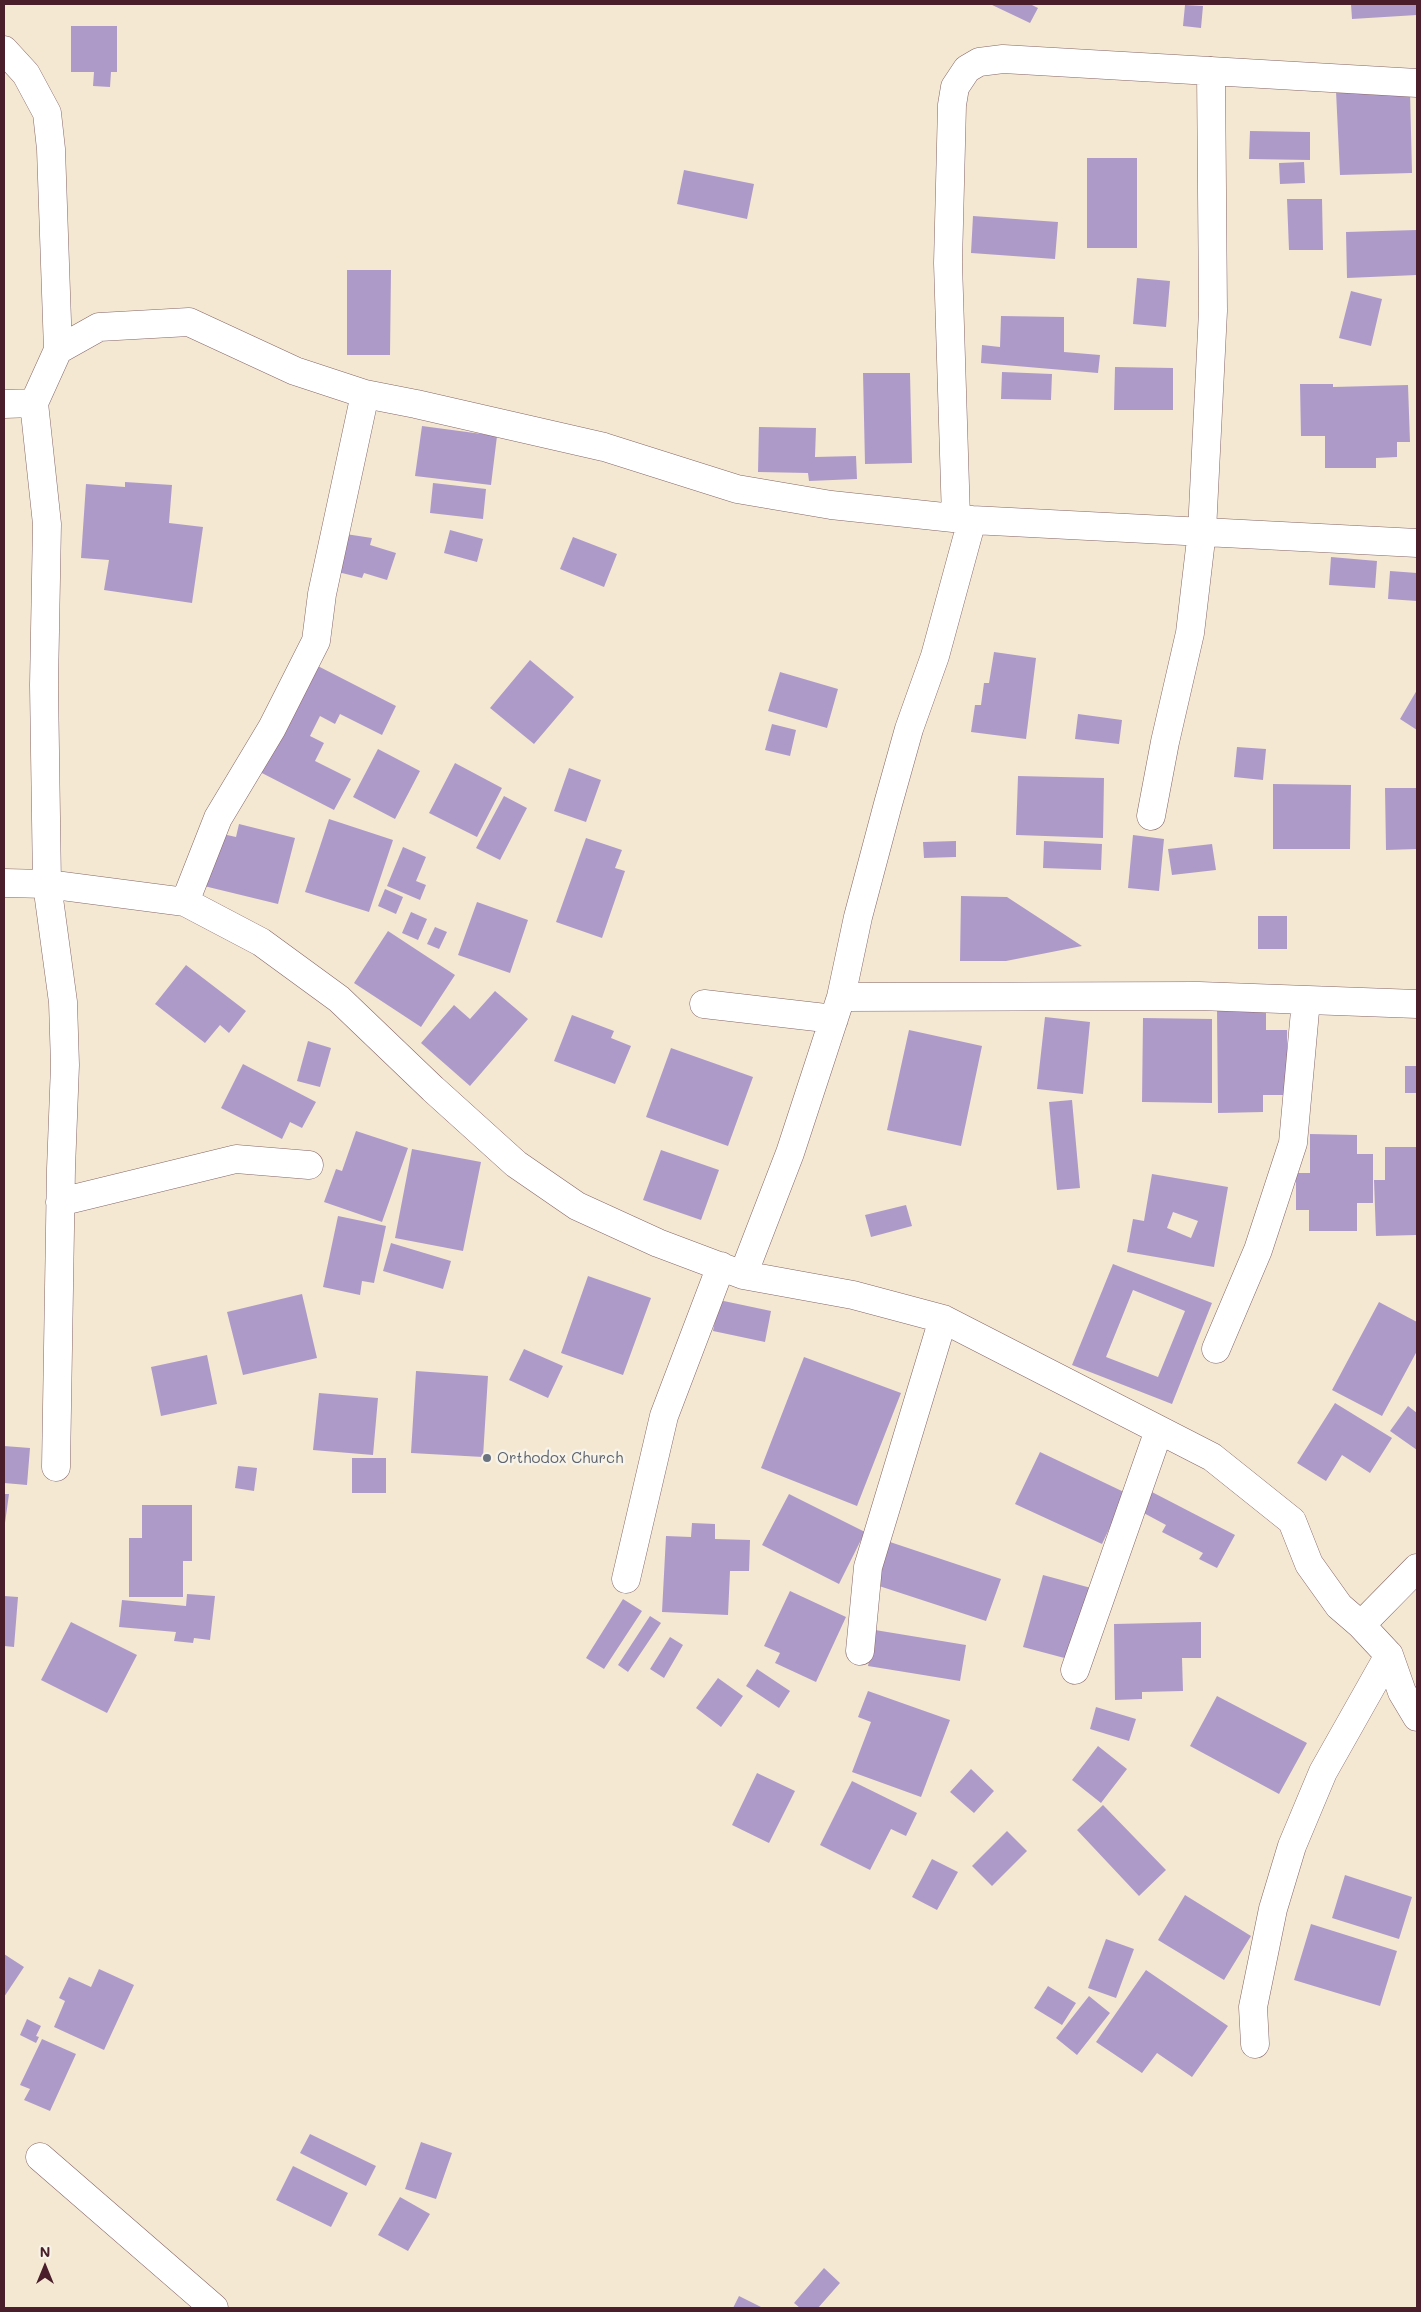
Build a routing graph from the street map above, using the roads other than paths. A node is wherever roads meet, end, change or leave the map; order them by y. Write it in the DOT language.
graph roads {
  1 [pos="4,50"];
  2 [pos="1211,71"];
  3 [pos="1417,83"];
  4 [pos="58,350"];
  5 [pos="365,394"];
  6 [pos="34,403"];
  7 [pos="4,404"];
  8 [pos="964,519"];
  9 [pos="1202,531"];
  10 [pos="1417,543"];
  11 [pos="1151,816"];
  12 [pos="4,882"];
  13 [pos="47,884"];
  14 [pos="185,902"];
  15 [pos="1306,1000"];
  16 [pos="704,1004"];
  17 [pos="1417,1004"];
  18 [pos="837,1008"];
  19 [pos="309,1165"];
  20 [pos="60,1202"];
  21 [pos="732,1270"];
  22 [pos="943,1320"];
  23 [pos="1216,1349"];
  24 [pos="1159,1430"];
  25 [pos="56,1467"];
  26 [pos="1417,1568"];
  27 [pos="626,1579"];
  28 [pos="1361,1625"];
  29 [pos="860,1652"];
  30 [pos="1389,1655"];
  31 [pos="1075,1670"];
  32 [pos="1417,1717"];
  33 [pos="1255,2044"];
  34 [pos="40,2157"];
  35 [pos="214,2308"];
  1 -- 4 [label="street"];
  2 -- 3 [label="street"];
  2 -- 8 [label="street"];
  2 -- 9 [label="street"];
  4 -- 5 [label="street"];
  4 -- 6 [label="street"];
  5 -- 8 [label="street"];
  5 -- 14 [label="street"];
  6 -- 7 [label="street"];
  6 -- 13 [label="street"];
  8 -- 9 [label="street"];
  8 -- 18 [label="street"];
  9 -- 10 [label="street"];
  9 -- 11 [label="street"];
  12 -- 13 [label="street"];
  13 -- 14 [label="street"];
  13 -- 20 [label="street"];
  14 -- 21 [label="street"];
  15 -- 17 [label="street"];
  15 -- 18 [label="street"];
  15 -- 23 [label="street"];
  16 -- 18 [label="street"];
  18 -- 21 [label="street"];
  19 -- 20 [label="street"];
  20 -- 25 [label="street"];
  21 -- 22 [label="street"];
  21 -- 27 [label="street"];
  22 -- 24 [label="street"];
  22 -- 29 [label="street"];
  24 -- 28 [label="street"];
  24 -- 31 [label="street"];
  26 -- 28 [label="street"];
  28 -- 30 [label="street"];
  30 -- 32 [label="street"];
  30 -- 33 [label="street"];
  34 -- 35 [label="street"];
}
